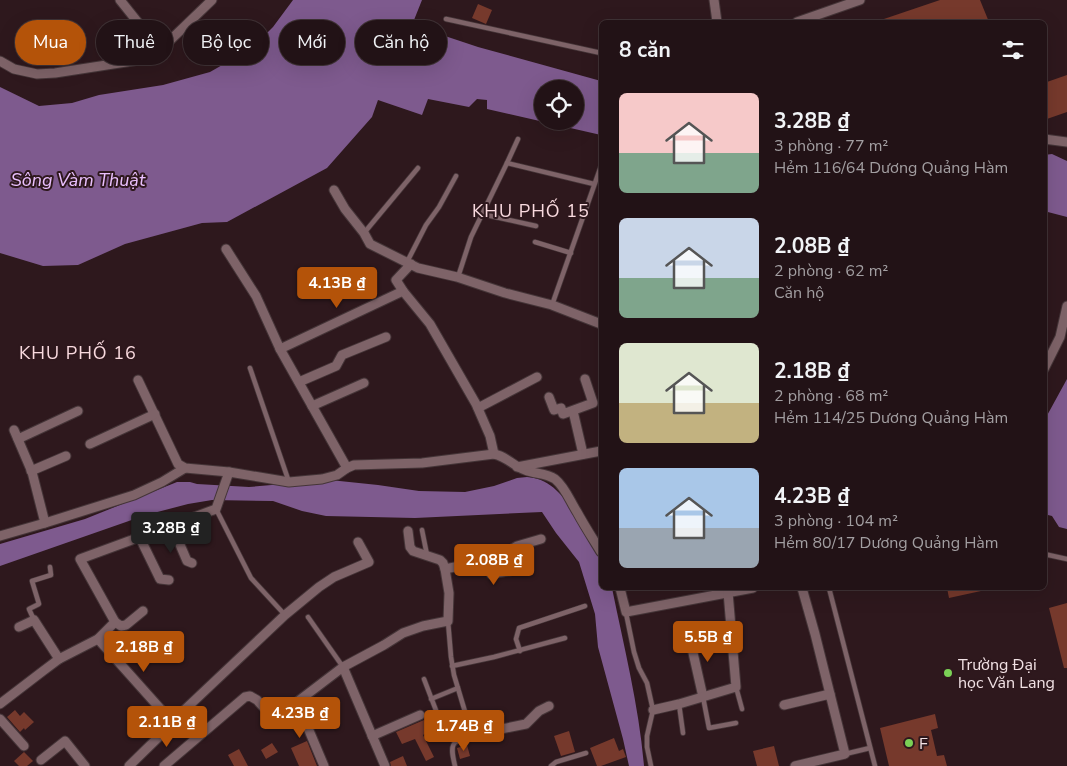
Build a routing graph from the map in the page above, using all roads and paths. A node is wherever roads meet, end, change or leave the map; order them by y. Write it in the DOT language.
graph roads {
  1 [pos="120,0"];
  2 [pos="212,0"];
  3 [pos="714,0"];
  4 [pos="860,0"];
  5 [pos="446,19"];
  6 [pos="136,20"];
  7 [pos="717,20"];
  8 [pos="815,20"];
  9 [pos="173,38"];
  10 [pos="599,53"];
  11 [pos="0,61"];
  12 [pos="107,65"];
  13 [pos="1047,139"];
  14 [pos="518,140"];
  15 [pos="1067,142"];
  16 [pos="507,163"];
  17 [pos="418,168"];
  18 [pos="599,171"];
  19 [pos="456,176"];
  20 [pos="594,184"];
  21 [pos="334,190"];
  22 [pos="482,214"];
  23 [pos="536,226"];
  24 [pos="364,233"];
  25 [pos="535,242"];
  26 [pos="226,249"];
  27 [pos="570,253"];
  28 [pos="409,263"];
  29 [pos="458,277"];
  30 [pos="403,291"];
  31 [pos="552,305"];
  32 [pos="1067,306"];
  33 [pos="599,323"];
  34 [pos="386,337"];
  35 [pos="280,349"];
  36 [pos="1047,363"];
  37 [pos="250,368"];
  38 [pos="537,377"];
  39 [pos="585,379"];
  40 [pos="138,380"];
  41 [pos="299,382"];
  42 [pos="364,383"];
  43 [pos="549,397"];
  44 [pos="312,406"];
  45 [pos="478,408"];
  46 [pos="78,411"];
  47 [pos="573,411"];
  48 [pos="154,414"];
  49 [pos="14,430"];
  50 [pos="18,439"];
  51 [pos="90,444"];
  52 [pos="599,451"];
  53 [pos="494,454"];
  54 [pos="583,454"];
  55 [pos="66,456"];
  56 [pos="517,467"];
  57 [pos="185,468"];
  58 [pos="346,468"];
  59 [pos="31,471"];
  60 [pos="229,472"];
  61 [pos="289,482"];
  62 [pos="216,510"];
  63 [pos="46,523"];
  64 [pos="172,526"];
  65 [pos="422,530"];
  66 [pos="408,531"];
  67 [pos="0,536"];
  68 [pos="140,538"];
  69 [pos="541,539"];
  70 [pos="358,542"];
  71 [pos="599,549"];
  72 [pos="427,554"];
  73 [pos="1047,555"];
  74 [pos="1067,559"];
  75 [pos="487,560"];
  76 [pos="192,563"];
  77 [pos="50,567"];
  78 [pos="526,568"];
  79 [pos="445,569"];
  80 [pos="169,580"];
  81 [pos="620,590"];
  82 [pos="740,590"];
  83 [pos="803,590"];
  84 [pos="830,590"];
  85 [pos="728,592"];
  86 [pos="585,606"];
  87 [pos="143,611"];
  88 [pos="626,612"];
  89 [pos="285,615"];
  90 [pos="308,617"];
  91 [pos="34,620"];
  92 [pos="448,621"];
  93 [pos="115,622"];
  94 [pos="18,627"];
  95 [pos="689,635"];
  96 [pos="565,638"];
  97 [pos="98,639"];
  98 [pos="520,651"];
  99 [pos="59,660"];
  100 [pos="343,666"];
  101 [pos="452,666"];
  102 [pos="424,679"];
  103 [pos="736,687"];
  104 [pos="458,688"];
  105 [pos="830,694"];
  106 [pos="703,697"];
  107 [pos="432,699"];
  108 [pos="297,702"];
  109 [pos="0,704"];
  110 [pos="679,704"];
  111 [pos="784,705"];
  112 [pos="549,706"];
  113 [pos="742,709"];
  114 [pos="653,710"];
  115 [pos="437,713"];
  116 [pos="420,715"];
  117 [pos="0,719"];
  118 [pos="173,723"];
  119 [pos="736,723"];
  120 [pos="683,733"];
  121 [pos="472,735"];
  122 [pos="372,736"];
  123 [pos="24,746"];
  124 [pos="870,748"];
  125 [pos="586,753"];
  126 [pos="845,754"];
  127 [pos="41,760"];
  128 [pos="85,766"];
  129 [pos="128,766"];
  130 [pos="164,766"];
  131 [pos="324,766"];
  132 [pos="385,766"];
  133 [pos="454,766"];
  134 [pos="551,766"];
  135 [pos="651,766"];
  136 [pos="795,766"];
  137 [pos="875,766"];
  1 -- 6 [label="street"];
  2 -- 9 [label="street"];
  3 -- 7 [label="street"];
  4 -- 8 [label="street"];
  5 -- 10 [label="lane"];
  11 -- 12 [label="street"];
  13 -- 15 [label="street"];
  14 -- 16 [label="lane"];
  16 -- 20 [label="lane"];
  16 -- 22 [label="lane"];
  17 -- 24 [label="lane"];
  18 -- 20 [label="lane"];
  19 -- 28 [label="lane"];
  20 -- 27 [label="lane"];
  21 -- 24 [label="street"];
  22 -- 23 [label="lane"];
  22 -- 29 [label="lane"];
  24 -- 28 [label="street"];
  25 -- 27 [label="lane"];
  26 -- 35 [label="street"];
  27 -- 31 [label="lane"];
  28 -- 29 [label="street"];
  28 -- 30 [label="street"];
  29 -- 31 [label="street"];
  30 -- 35 [label="street"];
  30 -- 45 [label="street"];
  31 -- 33 [label="street"];
  32 -- 36 [label="street"];
  34 -- 41 [label="street"];
  35 -- 41 [label="street"];
  37 -- 61 [label="lane"];
  38 -- 45 [label="street"];
  39 -- 47 [label="street"];
  40 -- 48 [label="street"];
  41 -- 44 [label="street"];
  42 -- 44 [label="street"];
  43 -- 47 [label="street"];
  44 -- 58 [label="street"];
  45 -- 53 [label="street"];
  46 -- 50 [label="street"];
  47 -- 54 [label="street"];
  48 -- 51 [label="street"];
  48 -- 57 [label="street"];
  49 -- 50 [label="street"];
  50 -- 59 [label="street"];
  52 -- 54 [label="street"];
  53 -- 56 [label="street"];
  53 -- 58 [label="street"];
  54 -- 56 [label="street"];
  55 -- 59 [label="street"];
  56 -- 71 [label="street"];
  57 -- 60 [label="street"];
  57 -- 63 [label="street"];
  58 -- 61 [label="street"];
  59 -- 63 [label="street"];
  60 -- 61 [label="street"];
  60 -- 62 [label="street"];
  62 -- 64 [label="street"];
  62 -- 89 [label="lane"];
  63 -- 67 [label="street"];
  64 -- 68 [label="street"];
  64 -- 76 [label="street"];
  65 -- 72 [label="lane"];
  66 -- 72 [label="street"];
  68 -- 80 [label="street"];
  68 -- 93 [label="street"];
  69 -- 75 [label="street"];
  70 -- 89 [label="street"];
  72 -- 79 [label="street"];
  73 -- 74 [label="lane"];
  75 -- 78 [label="street"];
  75 -- 79 [label="street"];
  77 -- 91 [label="lane"];
  79 -- 92 [label="street"];
  81 -- 88 [label="street"];
  82 -- 85 [label="street"];
  83 -- 105 [label="street"];
  84 -- 124 [label="lane"];
  85 -- 88 [label="street"];
  85 -- 103 [label="street"];
  86 -- 98 [label="lane"];
  87 -- 93 [label="street"];
  88 -- 114 [label="lane"];
  89 -- 118 [label="street"];
  90 -- 100 [label="lane"];
  91 -- 94 [label="street"];
  91 -- 99 [label="street"];
  92 -- 100 [label="street"];
  92 -- 101 [label="lane"];
  93 -- 97 [label="street"];
  95 -- 106 [label="street"];
  96 -- 98 [label="lane"];
  97 -- 99 [label="street"];
  97 -- 118 [label="street"];
  98 -- 101 [label="lane"];
  99 -- 109 [label="street"];
  100 -- 108 [label="street"];
  100 -- 122 [label="street"];
  101 -- 104 [label="lane"];
  102 -- 107 [label="lane"];
  103 -- 106 [label="street"];
  103 -- 113 [label="lane"];
  104 -- 107 [label="lane"];
  104 -- 121 [label="lane"];
  105 -- 111 [label="street"];
  105 -- 126 [label="street"];
  106 -- 110 [label="street"];
  106 -- 119 [label="lane"];
  107 -- 115 [label="lane"];
  108 -- 130 [label="street"];
  108 -- 131 [label="street"];
  110 -- 114 [label="street"];
  110 -- 120 [label="lane"];
  112 -- 121 [label="street"];
  114 -- 135 [label="lane"];
  116 -- 122 [label="street"];
  117 -- 123 [label="street"];
  118 -- 129 [label="street"];
  121 -- 133 [label="lane"];
  122 -- 132 [label="street"];
  124 -- 126 [label="lane"];
  124 -- 137 [label="lane"];
  125 -- 134 [label="lane"];
  126 -- 136 [label="street"];
  127 -- 128 [label="street"];
}
